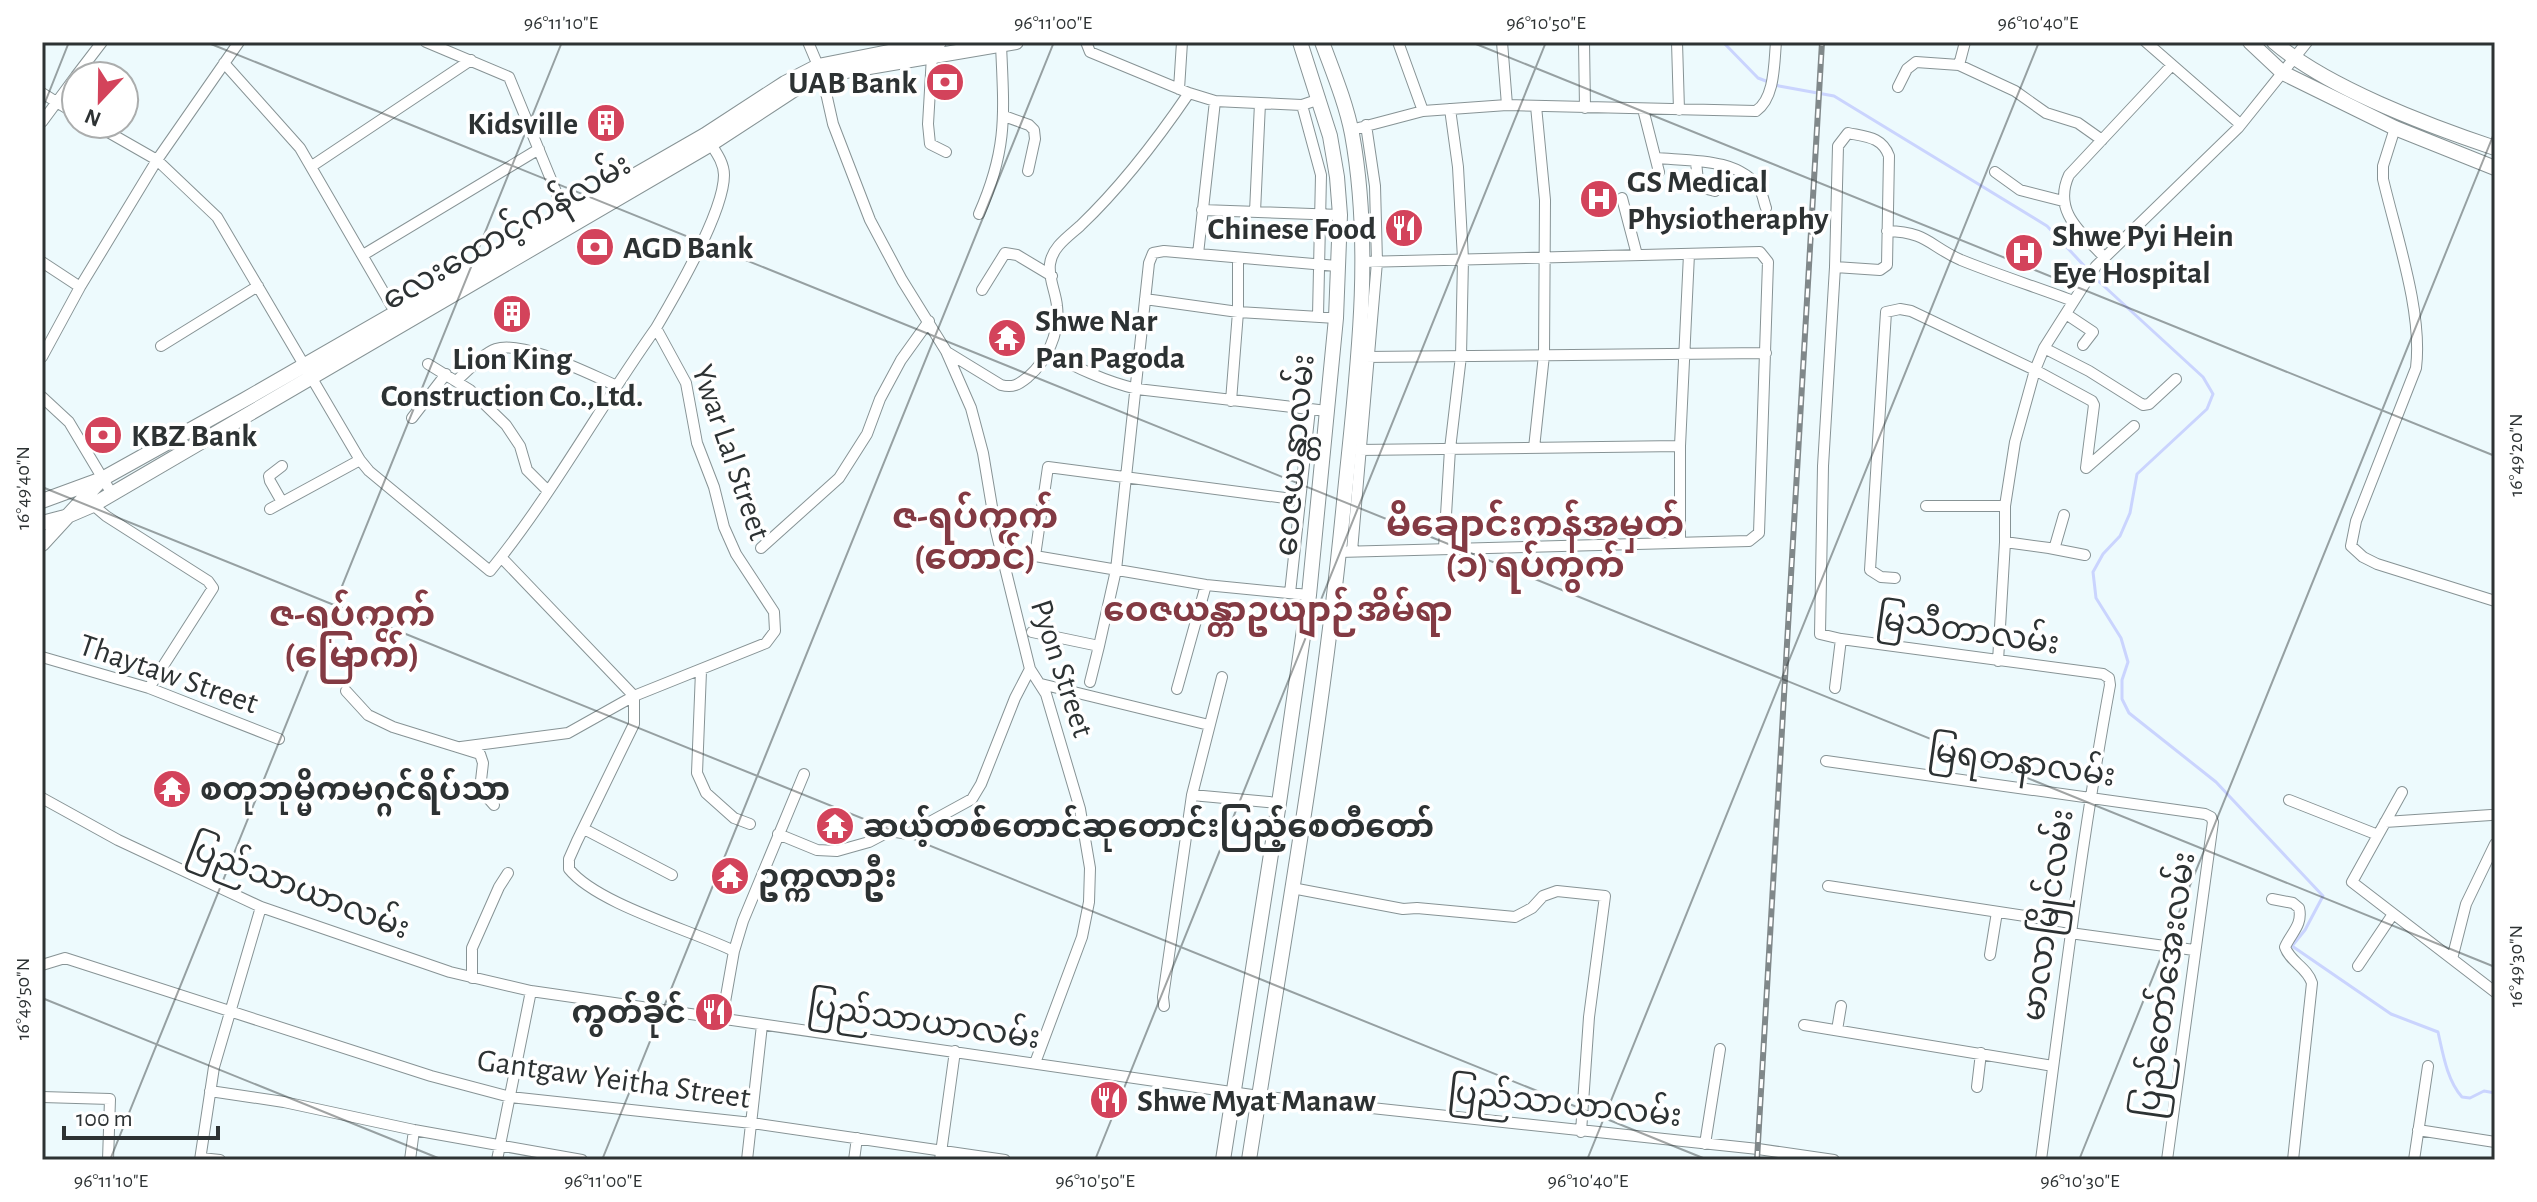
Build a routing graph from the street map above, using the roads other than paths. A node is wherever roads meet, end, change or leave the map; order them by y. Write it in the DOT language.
graph roads {
  1 [pos="102,42"];
  2 [pos="239,42"];
  3 [pos="426,42"];
  4 [pos="808,42"];
  5 [pos="1086,42"];
  6 [pos="1182,42"];
  7 [pos="1300,42"];
  8 [pos="1322,42"];
  9 [pos="1398,42"];
  10 [pos="1502,42"];
  11 [pos="1584,42"];
  12 [pos="1677,42"];
  13 [pos="1776,42"];
  14 [pos="1965,42"];
  15 [pos="2146,42"];
  16 [pos="2250,42"];
  17 [pos="2274,42"];
  18 [pos="2307,42"];
  19 [pos="1008,43"];
  20 [pos="966,46"];
  21 [pos="936,49"];
  22 [pos="2294,59"];
  23 [pos="88,60"];
  24 [pos="471,60"];
  25 [pos="224,63"];
  26 [pos="1959,65"];
  27 [pos="2172,65"];
  28 [pos="820,71"];
  29 [pos="2283,73"];
  30 [pos="1898,87"];
  31 [pos="1184,91"];
  32 [pos="42,93"];
  33 [pos="60,98"];
  34 [pos="1320,99"];
  35 [pos="1215,101"];
  36 [pos="56,103"];
  37 [pos="1260,103"];
  38 [pos="60,105"];
  39 [pos="1302,105"];
  40 [pos="1507,105"];
  41 [pos="1536,106"];
  42 [pos="1585,108"];
  43 [pos="1450,109"];
  44 [pos="1643,109"];
  45 [pos="1679,110"];
  46 [pos="1423,111"];
  47 [pos="1004,116"];
  48 [pos="42,122"];
  49 [pos="2240,124"];
  50 [pos="1359,128"];
  51 [pos="2395,128"];
  52 [pos="122,140"];
  53 [pos="708,140"];
  54 [pos="2102,140"];
  55 [pos="2492,146"];
  56 [pos="539,149"];
  57 [pos="946,152"];
  58 [pos="1656,158"];
  59 [pos="157,160"];
  60 [pos="1696,162"];
  61 [pos="312,166"];
  62 [pos="2488,166"];
  63 [pos="1726,167"];
  64 [pos="1028,171"];
  65 [pos="1659,172"];
  66 [pos="1995,172"];
  67 [pos="1622,198"];
  68 [pos="2063,201"];
  69 [pos="1766,208"];
  70 [pos="1202,210"];
  71 [pos="1255,212"];
  72 [pos="979,214"];
  73 [pos="1320,215"];
  74 [pos="1339,220"];
  75 [pos="568,221"];
  76 [pos="1362,224"];
  77 [pos="1887,231"];
  78 [pos="1198,254"];
  79 [pos="1689,254"];
  80 [pos="363,255"];
  81 [pos="1543,255"];
  82 [pos="1637,255"];
  83 [pos="1238,258"];
  84 [pos="1463,259"];
  85 [pos="42,262"];
  86 [pos="1370,262"];
  87 [pos="2101,262"];
  88 [pos="1318,264"];
  89 [pos="1337,266"];
  90 [pos="1835,267"];
  91 [pos="1052,276"];
  92 [pos="258,286"];
  93 [pos="80,287"];
  94 [pos="982,290"];
  95 [pos="1145,299"];
  96 [pos="2073,301"];
  97 [pos="1238,312"];
  98 [pos="2066,314"];
  99 [pos="1318,316"];
  100 [pos="398,318"];
  101 [pos="1336,318"];
  102 [pos="929,321"];
  103 [pos="656,328"];
  104 [pos="2083,345"];
  105 [pos="161,346"];
  106 [pos="2044,348"];
  107 [pos="946,351"];
  108 [pos="1048,352"];
  109 [pos="1686,353"];
  110 [pos="1766,353"];
  111 [pos="1544,355"];
  112 [pos="1461,356"];
  113 [pos="42,357"];
  114 [pos="1364,357"];
  115 [pos="428,364"];
  116 [pos="2035,370"];
  117 [pos="306,372"];
  118 [pos="446,374"];
  119 [pos="2176,379"];
  120 [pos="457,380"];
  121 [pos="615,385"];
  122 [pos="1137,389"];
  123 [pos="42,397"];
  124 [pos="1231,401"];
  125 [pos="247,406"];
  126 [pos="1310,409"];
  127 [pos="1327,411"];
  128 [pos="412,418"];
  129 [pos="2134,426"];
  130 [pos="1680,446"];
  131 [pos="1534,448"];
  132 [pos="1450,449"];
  133 [pos="1355,450"];
  134 [pos="360,460"];
  135 [pos="282,466"];
  136 [pos="102,479"];
  137 [pos="1127,479"];
  138 [pos="548,491"];
  139 [pos="112,494"];
  140 [pos="1300,500"];
  141 [pos="42,501"];
  142 [pos="282,502"];
  143 [pos="93,505"];
  144 [pos="1926,506"];
  145 [pos="2005,506"];
  146 [pos="270,509"];
  147 [pos="2064,515"];
  148 [pos="65,517"];
  149 [pos="43,519"];
  150 [pos="43,542"];
  151 [pos="1680,542"];
  152 [pos="2005,542"];
  153 [pos="761,548"];
  154 [pos="1444,548"];
  155 [pos="2049,548"];
  156 [pos="1346,552"];
  157 [pos="2085,555"];
  158 [pos="501,557"];
  159 [pos="1116,570"];
  160 [pos="1895,578"];
  161 [pos="1206,585"];
  162 [pos="1290,593"];
  163 [pos="1309,595"];
  164 [pos="2495,601"];
  165 [pos="1032,632"];
  166 [pos="1841,639"];
  167 [pos="1099,646"];
  168 [pos="42,657"];
  169 [pos="1998,661"];
  170 [pos="1030,669"];
  171 [pos="701,671"];
  172 [pos="1222,677"];
  173 [pos="2109,678"];
  174 [pos="1090,682"];
  175 [pos="1041,684"];
  176 [pos="149,688"];
  177 [pos="1835,688"];
  178 [pos="1177,689"];
  179 [pos="346,691"];
  180 [pos="634,696"];
  181 [pos="1293,708"];
  182 [pos="1320,712"];
  183 [pos="1209,725"];
  184 [pos="279,739"];
  185 [pos="461,747"];
  186 [pos="1826,761"];
  187 [pos="804,774"];
  188 [pos="2402,792"];
  189 [pos="1192,795"];
  190 [pos="42,798"];
  191 [pos="2089,798"];
  192 [pos="2289,800"];
  193 [pos="1279,803"];
  194 [pos="494,805"];
  195 [pos="2491,815"];
  196 [pos="2211,817"];
  197 [pos="2385,822"];
  198 [pos="750,824"];
  199 [pos="1154,824"];
  200 [pos="584,829"];
  201 [pos="1186,833"];
  202 [pos="778,834"];
  203 [pos="2378,835"];
  204 [pos="2495,844"];
  205 [pos="508,873"];
  206 [pos="672,875"];
  207 [pos="1828,886"];
  208 [pos="1292,888"];
  209 [pos="2272,899"];
  210 [pos="261,907"];
  211 [pos="1997,912"];
  212 [pos="2393,914"];
  213 [pos="2071,928"];
  214 [pos="2194,950"];
  215 [pos="734,951"];
  216 [pos="1990,955"];
  217 [pos="2452,959"];
  218 [pos="42,965"];
  219 [pos="2358,966"];
  220 [pos="472,978"];
  221 [pos="531,991"];
  222 [pos="2495,992"];
  223 [pos="1164,1006"];
  224 [pos="1841,1006"];
  225 [pos="229,1009"];
  226 [pos="722,1019"];
  227 [pos="762,1025"];
  228 [pos="1804,1025"];
  229 [pos="1837,1030"];
  230 [pos="1720,1049"];
  231 [pos="955,1051"];
  232 [pos="1981,1053"];
  233 [pos="1035,1063"];
  234 [pos="2053,1066"];
  235 [pos="2428,1066"];
  236 [pos="1977,1087"];
  237 [pos="210,1091"];
  238 [pos="1233,1093"];
  239 [pos="1259,1096"];
  240 [pos="42,1097"];
  241 [pos="510,1097"];
  242 [pos="752,1123"];
  243 [pos="414,1130"];
  244 [pos="2418,1130"];
  245 [pos="1581,1132"];
  246 [pos="857,1138"];
  247 [pos="2495,1142"];
  248 [pos="1705,1144"];
  249 [pos="501,1146"];
  250 [pos="940,1155"];
  251 [pos="200,1159"];
  252 [pos="108,1160"];
  253 [pos="220,1160"];
  254 [pos="410,1160"];
  255 [pos="497,1160"];
  256 [pos="579,1160"];
  257 [pos="747,1160"];
  258 [pos="854,1160"];
  259 [pos="1005,1160"];
  260 [pos="1223,1160"];
  261 [pos="1249,1160"];
  262 [pos="1830,1160"];
  263 [pos="2041,1160"];
  264 [pos="2167,1160"];
  265 [pos="2293,1160"];
  266 [pos="2414,1160"];
  1 -- 23 [label="street"];
  2 -- 25 [label="street"];
  3 -- 24 [label="street"];
  4 -- 28 [label="street, Pyon Street"];
  5 -- 31 [label="street"];
  6 -- 31 [label="street"];
  7 -- 34 [label="main road, ဝေဇယန္တာလမ်း"];
  8 -- 50 [label="main road, ဝေဇယန္တာလမ်း"];
  9 -- 46 [label="street"];
  10 -- 40 [label="street"];
  11 -- 42 [label="street"];
  12 -- 45 [label="street"];
  13 -- 45 [label="street"];
  14 -- 26 [label="street"];
  15 -- 27 [label="street"];
  16 -- 29 [label="main road"];
  17 -- 22 [label="main road"];
  18 -- 22 [label="street"];
  19 -- 20 [label="main road, လေးထောင့်ကန်လမ်း"];
  19 -- 47 [label="street"];
  20 -- 21 [label="main road, လေးထောင့်ကန်လမ်း"];
  21 -- 28 [label="main road, လေးထောင့်ကန်လမ်း"];
  21 -- 57 [label="street"];
  22 -- 29 [label="street"];
  22 -- 55 [label="main road"];
  24 -- 56 [label="street"];
  24 -- 61 [label="street"];
  25 -- 59 [label="street"];
  25 -- 61 [label="street"];
  26 -- 30 [label="street"];
  26 -- 54 [label="street"];
  27 -- 49 [label="street"];
  27 -- 54 [label="street"];
  28 -- 53 [label="main road, လေးထောင့်ကန်လမ်း"];
  28 -- 102 [label="street, Pyon Street"];
  29 -- 49 [label="street"];
  29 -- 51 [label="main road"];
  31 -- 35 [label="street"];
  31 -- 91 [label="street"];
  32 -- 36 [label="street"];
  33 -- 36 [label="street"];
  34 -- 39 [label="street"];
  34 -- 74 [label="main road, ဝေဇယန္တာလမ်း"];
  35 -- 37 [label="street"];
  35 -- 70 [label="street"];
  36 -- 38 [label="street"];
  36 -- 48 [label="street"];
  37 -- 39 [label="street"];
  37 -- 71 [label="street"];
  39 -- 73 [label="street"];
  40 -- 41 [label="street"];
  40 -- 43 [label="street"];
  41 -- 42 [label="street"];
  41 -- 81 [label="street"];
  42 -- 44 [label="street"];
  43 -- 46 [label="street"];
  43 -- 84 [label="street"];
  44 -- 45 [label="street"];
  44 -- 58 [label="street"];
  46 -- 50 [label="street"];
  47 -- 64 [label="street"];
  47 -- 72 [label="street"];
  49 -- 87 [label="street"];
  50 -- 76 [label="main road, ဝေဇယန္တာလမ်း"];
  50 -- 86 [label="street"];
  51 -- 62 [label="main road"];
  51 -- 164 [label="street"];
  52 -- 59 [label="street"];
  53 -- 75 [label="main road, လေးထောင့်ကန်လမ်း"];
  53 -- 103 [label="street"];
  54 -- 68 [label="street"];
  55 -- 62 [label="main road"];
  56 -- 75 [label="street"];
  56 -- 80 [label="street"];
  58 -- 60 [label="street"];
  58 -- 65 [label="street"];
  59 -- 92 [label="street"];
  59 -- 93 [label="street"];
  60 -- 63 [label="street"];
  60 -- 63 [label="street"];
  61 -- 80 [label="street"];
  63 -- 69 [label="street"];
  66 -- 68 [label="street"];
  67 -- 82 [label="street"];
  68 -- 87 [label="street"];
  70 -- 71 [label="street"];
  70 -- 78 [label="street"];
  71 -- 73 [label="street"];
  73 -- 74 [label="street"];
  73 -- 88 [label="street"];
  74 -- 76 [label="main road"];
  74 -- 89 [label="main road, ဝေဇယန္တာလမ်း"];
  75 -- 100 [label="main road, လေးထောင့်ကန်လမ်း"];
  76 -- 86 [label="main road, ဝေဇယန္တာလမ်း"];
  77 -- 90 [label="street"];
  77 -- 90 [label="street"];
  77 -- 96 [label="street"];
  78 -- 83 [label="street"];
  78 -- 95 [label="street"];
  79 -- 82 [label="street"];
  79 -- 109 [label="street"];
  79 -- 110 [label="street"];
  80 -- 100 [label="street"];
  81 -- 82 [label="street"];
  81 -- 84 [label="street"];
  81 -- 111 [label="street"];
  83 -- 88 [label="street"];
  83 -- 97 [label="street"];
  84 -- 86 [label="street"];
  84 -- 112 [label="street"];
  85 -- 93 [label="street"];
  86 -- 114 [label="main road, ဝေဇယန္တာလမ်း"];
  87 -- 96 [label="street"];
  88 -- 89 [label="street"];
  88 -- 99 [label="street"];
  89 -- 101 [label="main road, ဝေဇယန္တာလမ်း"];
  90 -- 166 [label="street, မြသီတာလမ်း"];
  91 -- 94 [label="street"];
  91 -- 108 [label="street"];
  92 -- 105 [label="street"];
  92 -- 117 [label="street"];
  93 -- 113 [label="street"];
  95 -- 97 [label="street"];
  95 -- 122 [label="street"];
  96 -- 98 [label="street"];
  97 -- 99 [label="street"];
  97 -- 124 [label="street"];
  98 -- 104 [label="street"];
  98 -- 106 [label="street"];
  99 -- 101 [label="street"];
  100 -- 117 [label="main road, လေးထောင့်ကန်လမ်း"];
  101 -- 127 [label="main road, ဝေဇယန္တာလမ်း"];
  102 -- 107 [label="street, Pyon Street"];
  102 -- 153 [label="street"];
  103 -- 121 [label="street"];
  103 -- 171 [label="street, Ywar Lal Street"];
  106 -- 116 [label="street"];
  106 -- 119 [label="street"];
  107 -- 108 [label="street"];
  107 -- 170 [label="street, Pyon Street"];
  108 -- 122 [label="street"];
  109 -- 110 [label="street"];
  109 -- 111 [label="street"];
  109 -- 130 [label="street"];
  110 -- 151 [label="street"];
  111 -- 112 [label="street"];
  111 -- 131 [label="street"];
  112 -- 114 [label="street"];
  112 -- 132 [label="street"];
  114 -- 133 [label="main road, ဝေဇယန္တာလမ်း"];
  115 -- 118 [label="street"];
  116 -- 129 [label="street"];
  116 -- 145 [label="street"];
  116 -- 160 [label="street"];
  117 -- 125 [label="main road, လေးထောင့်ကန်လမ်း"];
  117 -- 134 [label="street"];
  118 -- 120 [label="street"];
  118 -- 128 [label="street"];
  120 -- 121 [label="street"];
  120 -- 138 [label="street"];
  121 -- 138 [label="street"];
  122 -- 124 [label="street"];
  122 -- 137 [label="street"];
  123 -- 136 [label="street"];
  124 -- 126 [label="street"];
  125 -- 136 [label="main road, လေးထောင့်ကန်လမ်း"];
  125 -- 139 [label="main road, လေးထောင့်ကန်လမ်း"];
  126 -- 127 [label="street"];
  126 -- 140 [label="street"];
  127 -- 163 [label="main road, ဝေဇယန္တာလမ်း"];
  130 -- 131 [label="street"];
  130 -- 151 [label="street"];
  131 -- 132 [label="street"];
  132 -- 133 [label="street"];
  132 -- 154 [label="street"];
  133 -- 156 [label="main road, ဝေဇယန္တာလမ်း"];
  134 -- 142 [label="street"];
  134 -- 158 [label="street"];
  135 -- 142 [label="street"];
  136 -- 139 [label="street"];
  136 -- 141 [label="main road, လေးထောင့်ကန်လမ်း"];
  136 -- 148 [label="main road"];
  137 -- 140 [label="street"];
  137 -- 159 [label="street"];
  137 -- 159 [label="street"];
  138 -- 158 [label="street"];
  139 -- 143 [label="main road, လေးထောင့်ကန်လမ်း"];
  140 -- 162 [label="street"];
  142 -- 146 [label="street"];
  143 -- 148 [label="main road, လေးထောင့်ကန်လမ်း"];
  143 -- 176 [label="street"];
  144 -- 145 [label="street"];
  145 -- 152 [label="street"];
  147 -- 155 [label="street"];
  148 -- 149 [label="main road, လေးထောင့်ကန်လမ်း"];
  148 -- 150 [label="main road"];
  149 -- 150 [label="street"];
  151 -- 154 [label="street"];
  152 -- 155 [label="street"];
  152 -- 169 [label="street"];
  154 -- 156 [label="street"];
  155 -- 157 [label="street"];
  156 -- 182 [label="main road, ဝေဇယန္တာလမ်း"];
  158 -- 180 [label="street"];
  159 -- 161 [label="street"];
  159 -- 167 [label="street"];
  161 -- 162 [label="street"];
  161 -- 178 [label="street"];
  162 -- 163 [label="street"];
  163 -- 181 [label="main road, ဝေဇယန္တာလမ်း"];
  165 -- 167 [label="street"];
  166 -- 169 [label="street, မြသီတာလမ်း"];
  166 -- 177 [label="street"];
  167 -- 174 [label="street"];
  168 -- 176 [label="street, Thaytaw Street"];
  169 -- 173 [label="street, မြသီတာလမ်း"];
  170 -- 175 [label="street, Pyon Street"];
  170 -- 202 [label="street"];
  171 -- 180 [label="street"];
  171 -- 198 [label="street"];
  172 -- 183 [label="street"];
  173 -- 191 [label="street, မာလာမြိုင်လမ်း"];
  175 -- 183 [label="street"];
  175 -- 233 [label="street, Pyon Street"];
  176 -- 184 [label="street, Thaytaw Street"];
  179 -- 185 [label="street"];
  180 -- 185 [label="street"];
  180 -- 200 [label="street"];
  181 -- 182 [label="main road"];
  181 -- 193 [label="main road, ဝေဇယန္တာလမ်း"];
  182 -- 208 [label="main road, ဝေဇယန္တာလမ်း"];
  183 -- 189 [label="street"];
  185 -- 194 [label="street"];
  186 -- 191 [label="street, မြရတနာလမ်း"];
  187 -- 202 [label="street"];
  188 -- 197 [label="street"];
  189 -- 193 [label="street"];
  189 -- 201 [label="street"];
  190 -- 210 [label="street, ပြည်သာယာလမ်း"];
  191 -- 196 [label="street, မြရတနာလမ်း"];
  191 -- 213 [label="street, မာလာမြိုင်လမ်း"];
  192 -- 203 [label="street"];
  193 -- 238 [label="main road, ဝေဇယန္တာလမ်း"];
  195 -- 197 [label="street"];
  196 -- 214 [label="street, ပြည်တော်အေးလမ်း"];
  197 -- 203 [label="street"];
  199 -- 201 [label="street"];
  200 -- 206 [label="street"];
  200 -- 215 [label="street"];
  201 -- 223 [label="street"];
  202 -- 215 [label="street"];
  203 -- 212 [label="street"];
  204 -- 217 [label="street"];
  205 -- 220 [label="street"];
  207 -- 211 [label="street"];
  208 -- 239 [label="main road, ဝေဇယန္တာလမ်း"];
  208 -- 245 [label="street"];
  209 -- 265 [label="street"];
  210 -- 220 [label="street, ပြည်သာယာလမ်း"];
  210 -- 225 [label="street"];
  211 -- 213 [label="street"];
  211 -- 216 [label="street"];
  212 -- 217 [label="street"];
  212 -- 219 [label="street"];
  213 -- 214 [label="street"];
  213 -- 234 [label="street, မာလာမြိုင်လမ်း"];
  214 -- 264 [label="street, ပြည်တော်အေးလမ်း"];
  215 -- 226 [label="street"];
  217 -- 222 [label="street"];
  218 -- 225 [label="street, Gantgaw Yeitha Street"];
  220 -- 221 [label="street, ပြည်သာယာလမ်း"];
  221 -- 226 [label="street, ပြည်သာယာလမ်း"];
  221 -- 241 [label="street"];
  224 -- 229 [label="street"];
  225 -- 237 [label="street"];
  225 -- 241 [label="street, Gantgaw Yeitha Street"];
  226 -- 227 [label="street, ပြည်သာယာလမ်း"];
  227 -- 231 [label="street, ပြည်သာယာလမ်း"];
  227 -- 242 [label="street"];
  228 -- 229 [label="street"];
  229 -- 232 [label="street"];
  230 -- 248 [label="street"];
  231 -- 233 [label="street, ပြည်သာယာလမ်း"];
  231 -- 250 [label="street"];
  232 -- 234 [label="street"];
  232 -- 236 [label="street"];
  233 -- 238 [label="street, ပြည်သာယာလမ်း"];
  234 -- 263 [label="street, မာလာမြိုင်လမ်း"];
  235 -- 244 [label="street"];
  237 -- 243 [label="street"];
  237 -- 251 [label="street"];
  238 -- 239 [label="street, ပြည်သာယာလမ်း"];
  238 -- 260 [label="main road, ဝေဇယန္တာလမ်း"];
  239 -- 245 [label="street, ပြည်သာယာလမ်း"];
  239 -- 261 [label="main road, ဝေဇယန္တာလမ်း"];
  240 -- 252 [label="street"];
  241 -- 242 [label="street, Gantgaw Yeitha Street"];
  241 -- 249 [label="street"];
  242 -- 246 [label="street, Gantgaw Yeitha Street"];
  242 -- 257 [label="street"];
  243 -- 249 [label="street"];
  243 -- 254 [label="street"];
  244 -- 247 [label="street"];
  244 -- 266 [label="street"];
  245 -- 248 [label="street, ပြည်သာယာလမ်း"];
  246 -- 250 [label="street, Gantgaw Yeitha Street"];
  246 -- 258 [label="street"];
  248 -- 262 [label="street, ပြည်သာယာလမ်း"];
  249 -- 255 [label="street"];
  249 -- 256 [label="street"];
  250 -- 259 [label="street, Gantgaw Yeitha Street"];
  251 -- 253 [label="street"];
}
